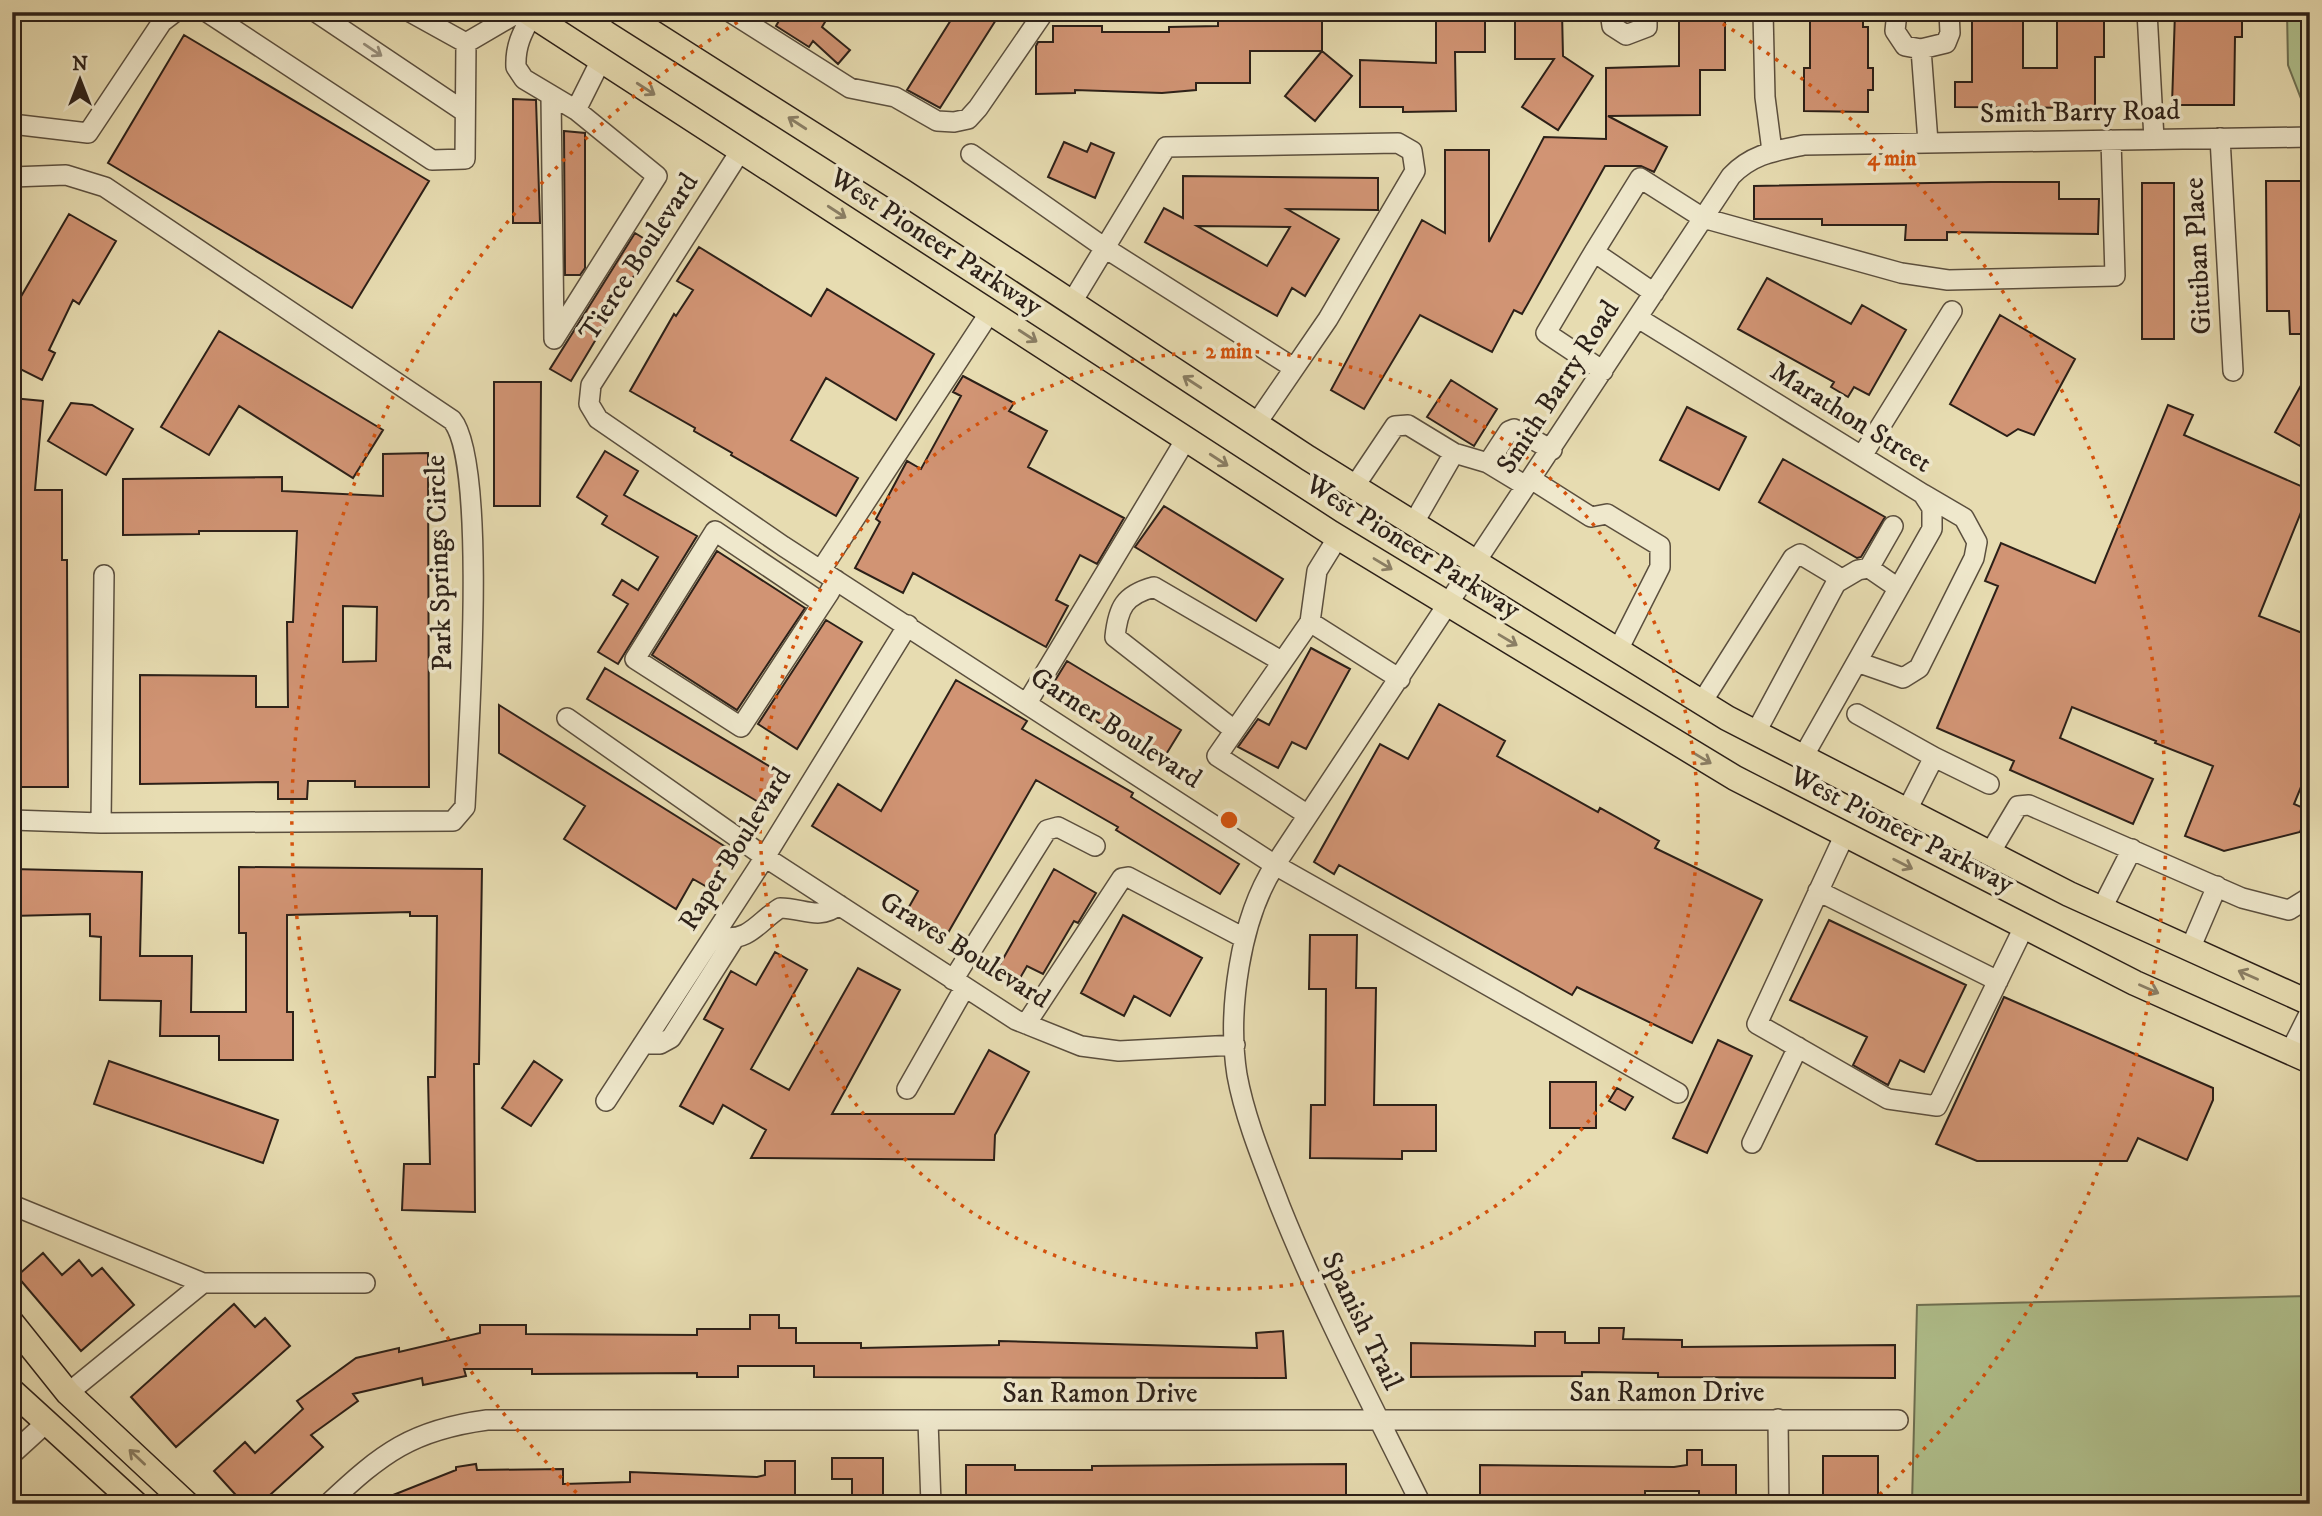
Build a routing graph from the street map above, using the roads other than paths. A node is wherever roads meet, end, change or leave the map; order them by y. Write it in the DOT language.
graph roads {
  1 [pos="175,12"];
  2 [pos="206,12"];
  3 [pos="316,12"];
  4 [pos="410,12"];
  5 [pos="620,12"];
  6 [pos="1044,12"];
  7 [pos="1610,12"];
  8 [pos="1647,12"];
  9 [pos="1763,12"];
  10 [pos="1897,12"];
  11 [pos="1949,12"];
  12 [pos="2147,12"];
  13 [pos="526,13"];
  14 [pos="740,15"];
  15 [pos="467,43"];
  16 [pos="1921,49"];
  17 [pos="601,60"];
  18 [pos="551,96"];
  19 [pos="576,110"];
  20 [pos="465,112"];
  21 [pos="12,124"];
  22 [pos="2310,137"];
  23 [pos="2220,138"];
  24 [pos="2154,139"];
  25 [pos="2111,140"];
  26 [pos="1928,142"];
  27 [pos="741,150"];
  28 [pos="1772,151"];
  29 [pos="971,154"];
  30 [pos="12,177"];
  31 [pos="1703,218"];
  32 [pos="1105,248"];
  33 [pos="1594,252"];
  34 [pos="1654,293"];
  35 [pos="1072,302"];
  36 [pos="1952,311"];
  37 [pos="990,312"];
  38 [pos="1638,318"];
  39 [pos="1294,368"];
  40 [pos="1602,371"];
  41 [pos="2233,371"];
  42 [pos="589,396"];
  43 [pos="1256,424"];
  44 [pos="1186,439"];
  45 [pos="1552,450"];
  46 [pos="1454,453"];
  47 [pos="1862,456"];
  48 [pos="1488,463"];
  49 [pos="1529,482"];
  50 [pos="1354,487"];
  51 [pos="1923,494"];
  52 [pos="1413,524"];
  53 [pos="1893,526"];
  54 [pos="1338,537"];
  55 [pos="1477,563"];
  56 [pos="1870,568"];
  57 [pos="104,575"];
  58 [pos="829,575"];
  59 [pos="1836,583"];
  60 [pos="1898,588"];
  61 [pos="822,603"];
  62 [pos="1449,605"];
  63 [pos="1310,622"];
  64 [pos="908,625"];
  65 [pos="1618,650"];
  66 [pos="1281,661"];
  67 [pos="1857,662"];
  68 [pos="1399,679"];
  69 [pos="1702,702"];
  70 [pos="1027,703"];
  71 [pos="1857,714"];
  72 [pos="567,718"];
  73 [pos="1234,730"];
  74 [pos="1755,732"];
  75 [pos="1803,757"];
  76 [pos="1934,757"];
  77 [pos="1989,784"];
  78 [pos="1907,810"];
  79 [pos="1308,816"];
  80 [pos="12,820"];
  81 [pos="102,823"];
  82 [pos="1844,834"];
  83 [pos="1095,846"];
  84 [pos="2132,849"];
  85 [pos="1990,853"];
  86 [pos="765,857"];
  87 [pos="1275,864"];
  88 [pos="2217,886"];
  89 [pos="1818,891"];
  90 [pos="2310,897"];
  91 [pos="839,905"];
  92 [pos="2102,908"];
  93 [pos="2024,927"];
  94 [pos="714,935"];
  95 [pos="1244,938"];
  96 [pos="734,939"];
  97 [pos="2190,949"];
  98 [pos="1998,981"];
  99 [pos="959,983"];
  100 [pos="2310,1003"];
  101 [pos="2310,1013"];
  102 [pos="1026,1024"];
  103 [pos="643,1044"];
  104 [pos="1235,1045"];
  105 [pos="1798,1047"];
  106 [pos="2300,1056"];
  107 [pos="907,1089"];
  108 [pos="1678,1093"];
  109 [pos="606,1101"];
  110 [pos="1752,1143"];
  111 [pos="1261,1158"];
  112 [pos="12,1205"];
  113 [pos="203,1283"];
  114 [pos="365,1283"];
  115 [pos="12,1323"];
  116 [pos="12,1391"];
  117 [pos="68,1393"];
  118 [pos="1778,1419"];
  119 [pos="1380,1420"];
  120 [pos="1898,1420"];
  121 [pos="929,1421"];
  122 [pos="46,1423"];
  123 [pos="12,1454"];
  124 [pos="136,1504"];
  125 [pos="187,1504"];
  126 [pos="328,1504"];
  127 [pos="930,1504"];
  128 [pos="1420,1504"];
  129 [pos="1779,1504"];
  1 -- 21 [label="street"];
  2 -- 20 [label="street"];
  3 -- 20 [label="street, one-way"];
  4 -- 15 [label="street"];
  35 -- 5 [label="main road, West Pioneer Parkway, one-way"];
  6 -- 14 [label="street"];
  7 -- 8 [label="street"];
  9 -- 28 [label="street"];
  10 -- 16 [label="street"];
  11 -- 16 [label="street"];
  12 -- 24 [label="street"];
  13 -- 15 [label="street"];
  13 -- 17 [label="main road, West Pioneer Parkway"];
  13 -- 18 [label="street"];
  15 -- 20 [label="street"];
  16 -- 26 [label="street"];
  17 -- 19 [label="street"];
  17 -- 27 [label="main road, West Pioneer Parkway, one-way"];
  18 -- 19 [label="street"];
  18 -- 19 [label="street"];
  22 -- 23 [label="street, Smith Barry Road"];
  23 -- 24 [label="street, Smith Barry Road"];
  23 -- 41 [label="street, Gittiban Place"];
  24 -- 25 [label="street, Smith Barry Road"];
  25 -- 26 [label="street, Smith Barry Road"];
  25 -- 31 [label="street"];
  26 -- 28 [label="street, Smith Barry Road"];
  27 -- 37 [label="main road, West Pioneer Parkway, one-way"];
  27 -- 42 [label="street, Tierce Boulevard"];
  28 -- 31 [label="street, Smith Barry Road"];
  29 -- 32 [label="street"];
  30 -- 81 [label="street, Park Springs Circle"];
  31 -- 33 [label="street"];
  31 -- 34 [label="street, Smith Barry Road"];
  32 -- 35 [label="street"];
  32 -- 39 [label="street"];
  32 -- 39 [label="street"];
  33 -- 34 [label="street"];
  33 -- 40 [label="street"];
  34 -- 38 [label="street, Smith Barry Road"];
  43 -- 35 [label="main road, West Pioneer Parkway, one-way"];
  36 -- 47 [label="street"];
  37 -- 44 [label="main road, West Pioneer Parkway, one-way"];
  37 -- 58 [label="street"];
  38 -- 40 [label="street, Smith Barry Road"];
  38 -- 47 [label="street, Marathon Street"];
  39 -- 43 [label="street"];
  40 -- 45 [label="street, Smith Barry Road"];
  42 -- 58 [label="street, Garner Boulevard"];
  43 -- 50 [label="main road, West Pioneer Parkway"];
  44 -- 54 [label="main road, West Pioneer Parkway, one-way"];
  44 -- 70 [label="street"];
  45 -- 48 [label="street"];
  45 -- 49 [label="street, Smith Barry Road"];
  46 -- 48 [label="street"];
  46 -- 50 [label="street"];
  46 -- 52 [label="street"];
  47 -- 51 [label="street, Marathon Street"];
  48 -- 49 [label="street"];
  49 -- 55 [label="street, Smith Barry Road"];
  49 -- 65 [label="street"];
  50 -- 52 [label="main road, West Pioneer Parkway"];
  51 -- 60 [label="street, Marathon Street"];
  51 -- 67 [label="street"];
  52 -- 55 [label="main road, West Pioneer Parkway"];
  53 -- 56 [label="street"];
  54 -- 62 [label="main road, West Pioneer Parkway, one-way"];
  54 -- 63 [label="street"];
  55 -- 62 [label="street, Smith Barry Road"];
  55 -- 65 [label="main road, West Pioneer Parkway"];
  56 -- 59 [label="street"];
  56 -- 60 [label="street"];
  57 -- 81 [label="street"];
  58 -- 61 [label="street"];
  58 -- 64 [label="street, Garner Boulevard"];
  59 -- 69 [label="street"];
  59 -- 74 [label="street"];
  60 -- 67 [label="street, Marathon Street"];
  61 -- 61 [label="street"];
  62 -- 68 [label="street, Smith Barry Road"];
  62 -- 82 [label="main road, West Pioneer Parkway, one-way"];
  63 -- 66 [label="street"];
  63 -- 68 [label="street"];
  64 -- 70 [label="street, Garner Boulevard"];
  64 -- 86 [label="street, Raper Boulevard"];
  65 -- 69 [label="main road, West Pioneer Parkway"];
  66 -- 73 [label="street"];
  66 -- 73 [label="street"];
  67 -- 75 [label="street, Marathon Street"];
  68 -- 79 [label="street, Smith Barry Road"];
  69 -- 74 [label="main road, West Pioneer Parkway"];
  70 -- 87 [label="street, Garner Boulevard"];
  71 -- 76 [label="street"];
  72 -- 86 [label="street, Graves Boulevard"];
  73 -- 79 [label="street"];
  74 -- 75 [label="main road, West Pioneer Parkway"];
  75 -- 78 [label="main road, West Pioneer Parkway"];
  76 -- 77 [label="street"];
  76 -- 78 [label="street"];
  78 -- 85 [label="main road, West Pioneer Parkway"];
  79 -- 87 [label="street, Smith Barry Road"];
  80 -- 81 [label="street, Park Springs Circle"];
  82 -- 89 [label="street"];
  82 -- 93 [label="main road, West Pioneer Parkway, one-way"];
  83 -- 99 [label="street"];
  84 -- 85 [label="street"];
  84 -- 88 [label="street"];
  84 -- 92 [label="street"];
  85 -- 92 [label="main road, West Pioneer Parkway"];
  86 -- 91 [label="street, Graves Boulevard"];
  86 -- 94 [label="street, Raper Boulevard"];
  87 -- 95 [label="street, Smith Barry Road"];
  87 -- 108 [label="street, Garner Boulevard"];
  88 -- 90 [label="street"];
  88 -- 97 [label="street"];
  89 -- 98 [label="street"];
  89 -- 105 [label="street"];
  91 -- 96 [label="street"];
  91 -- 99 [label="street, Graves Boulevard"];
  92 -- 97 [label="main road, West Pioneer Parkway"];
  93 -- 98 [label="street"];
  93 -- 106 [label="main road, West Pioneer Parkway, one-way"];
  94 -- 96 [label="street"];
  94 -- 103 [label="street, Raper Boulevard"];
  95 -- 102 [label="street"];
  95 -- 104 [label="street, Smith Barry Road"];
  96 -- 103 [label="street"];
  100 -- 97 [label="main road, West Pioneer Parkway, one-way"];
  98 -- 105 [label="street"];
  99 -- 102 [label="street, Graves Boulevard"];
  99 -- 107 [label="street"];
  101 -- 106 [label="street"];
  102 -- 104 [label="street, Graves Boulevard"];
  103 -- 109 [label="street, Raper Boulevard"];
  104 -- 111 [label="street, Smith Barry Road"];
  105 -- 110 [label="street"];
  111 -- 119 [label="street, Spanish Trail"];
  112 -- 113 [label="street"];
  113 -- 114 [label="street"];
  113 -- 117 [label="street"];
  115 -- 117 [label="main road"];
  116 -- 122 [label="main road"];
  125 -- 117 [label="main road, one-way"];
  118 -- 119 [label="street, San Ramon Drive"];
  118 -- 120 [label="street, San Ramon Drive"];
  118 -- 129 [label="street"];
  119 -- 121 [label="street, San Ramon Drive"];
  119 -- 128 [label="street, Spanish Trail"];
  121 -- 126 [label="street, San Ramon Drive"];
  121 -- 127 [label="street"];
  122 -- 123 [label="street"];
  122 -- 124 [label="main road"];
}
